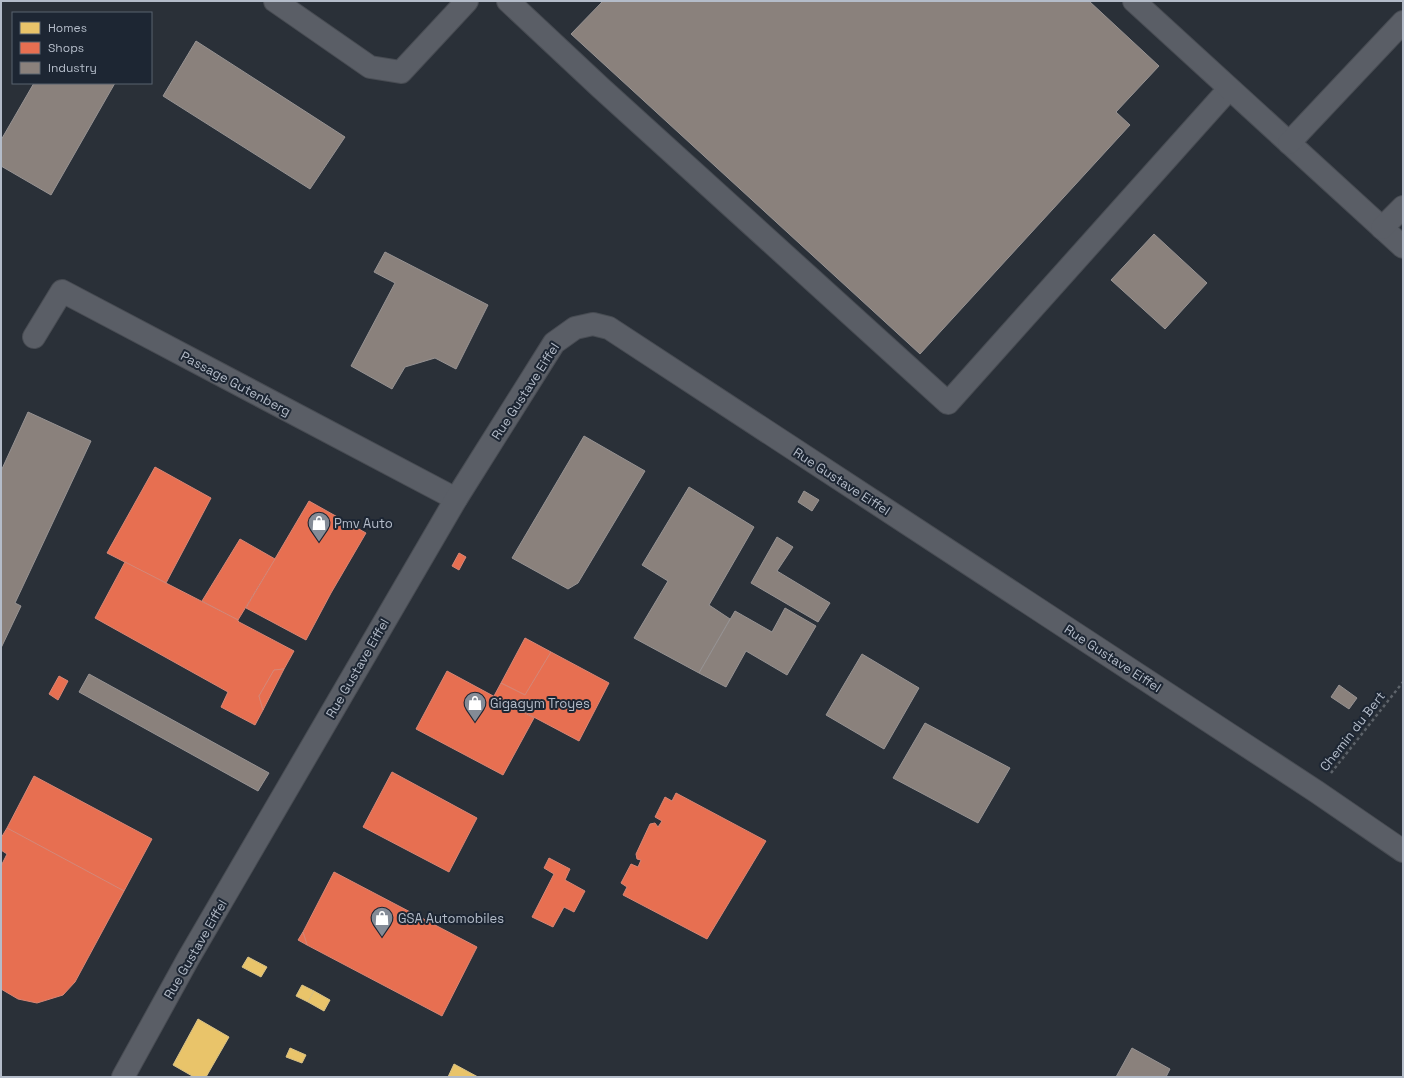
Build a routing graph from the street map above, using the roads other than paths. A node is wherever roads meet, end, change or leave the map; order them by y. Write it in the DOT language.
graph roads {
  1 [pos="275,1"];
  2 [pos="467,1"];
  3 [pos="508,1"];
  4 [pos="1146,4"];
  5 [pos="1403,22"];
  6 [pos="1229,88"];
  7 [pos="1289,143"];
  8 [pos="1403,207"];
  9 [pos="1382,228"];
  10 [pos="1403,247"];
  11 [pos="34,337"];
  12 [pos="456,499"];
  13 [pos="1403,851"];
  14 [pos="123,1077"];
  1 -- 2 [label="street"];
  3 -- 6 [label="street"];
  4 -- 6 [label="street"];
  5 -- 7 [label="street"];
  6 -- 7 [label="street"];
  7 -- 9 [label="street"];
  8 -- 9 [label="street"];
  9 -- 10 [label="street"];
  11 -- 12 [label="street, Passage Gutenberg"];
  12 -- 13 [label="street, Rue Gustave Eiffel"];
  12 -- 14 [label="street, Rue Gustave Eiffel"];
}
